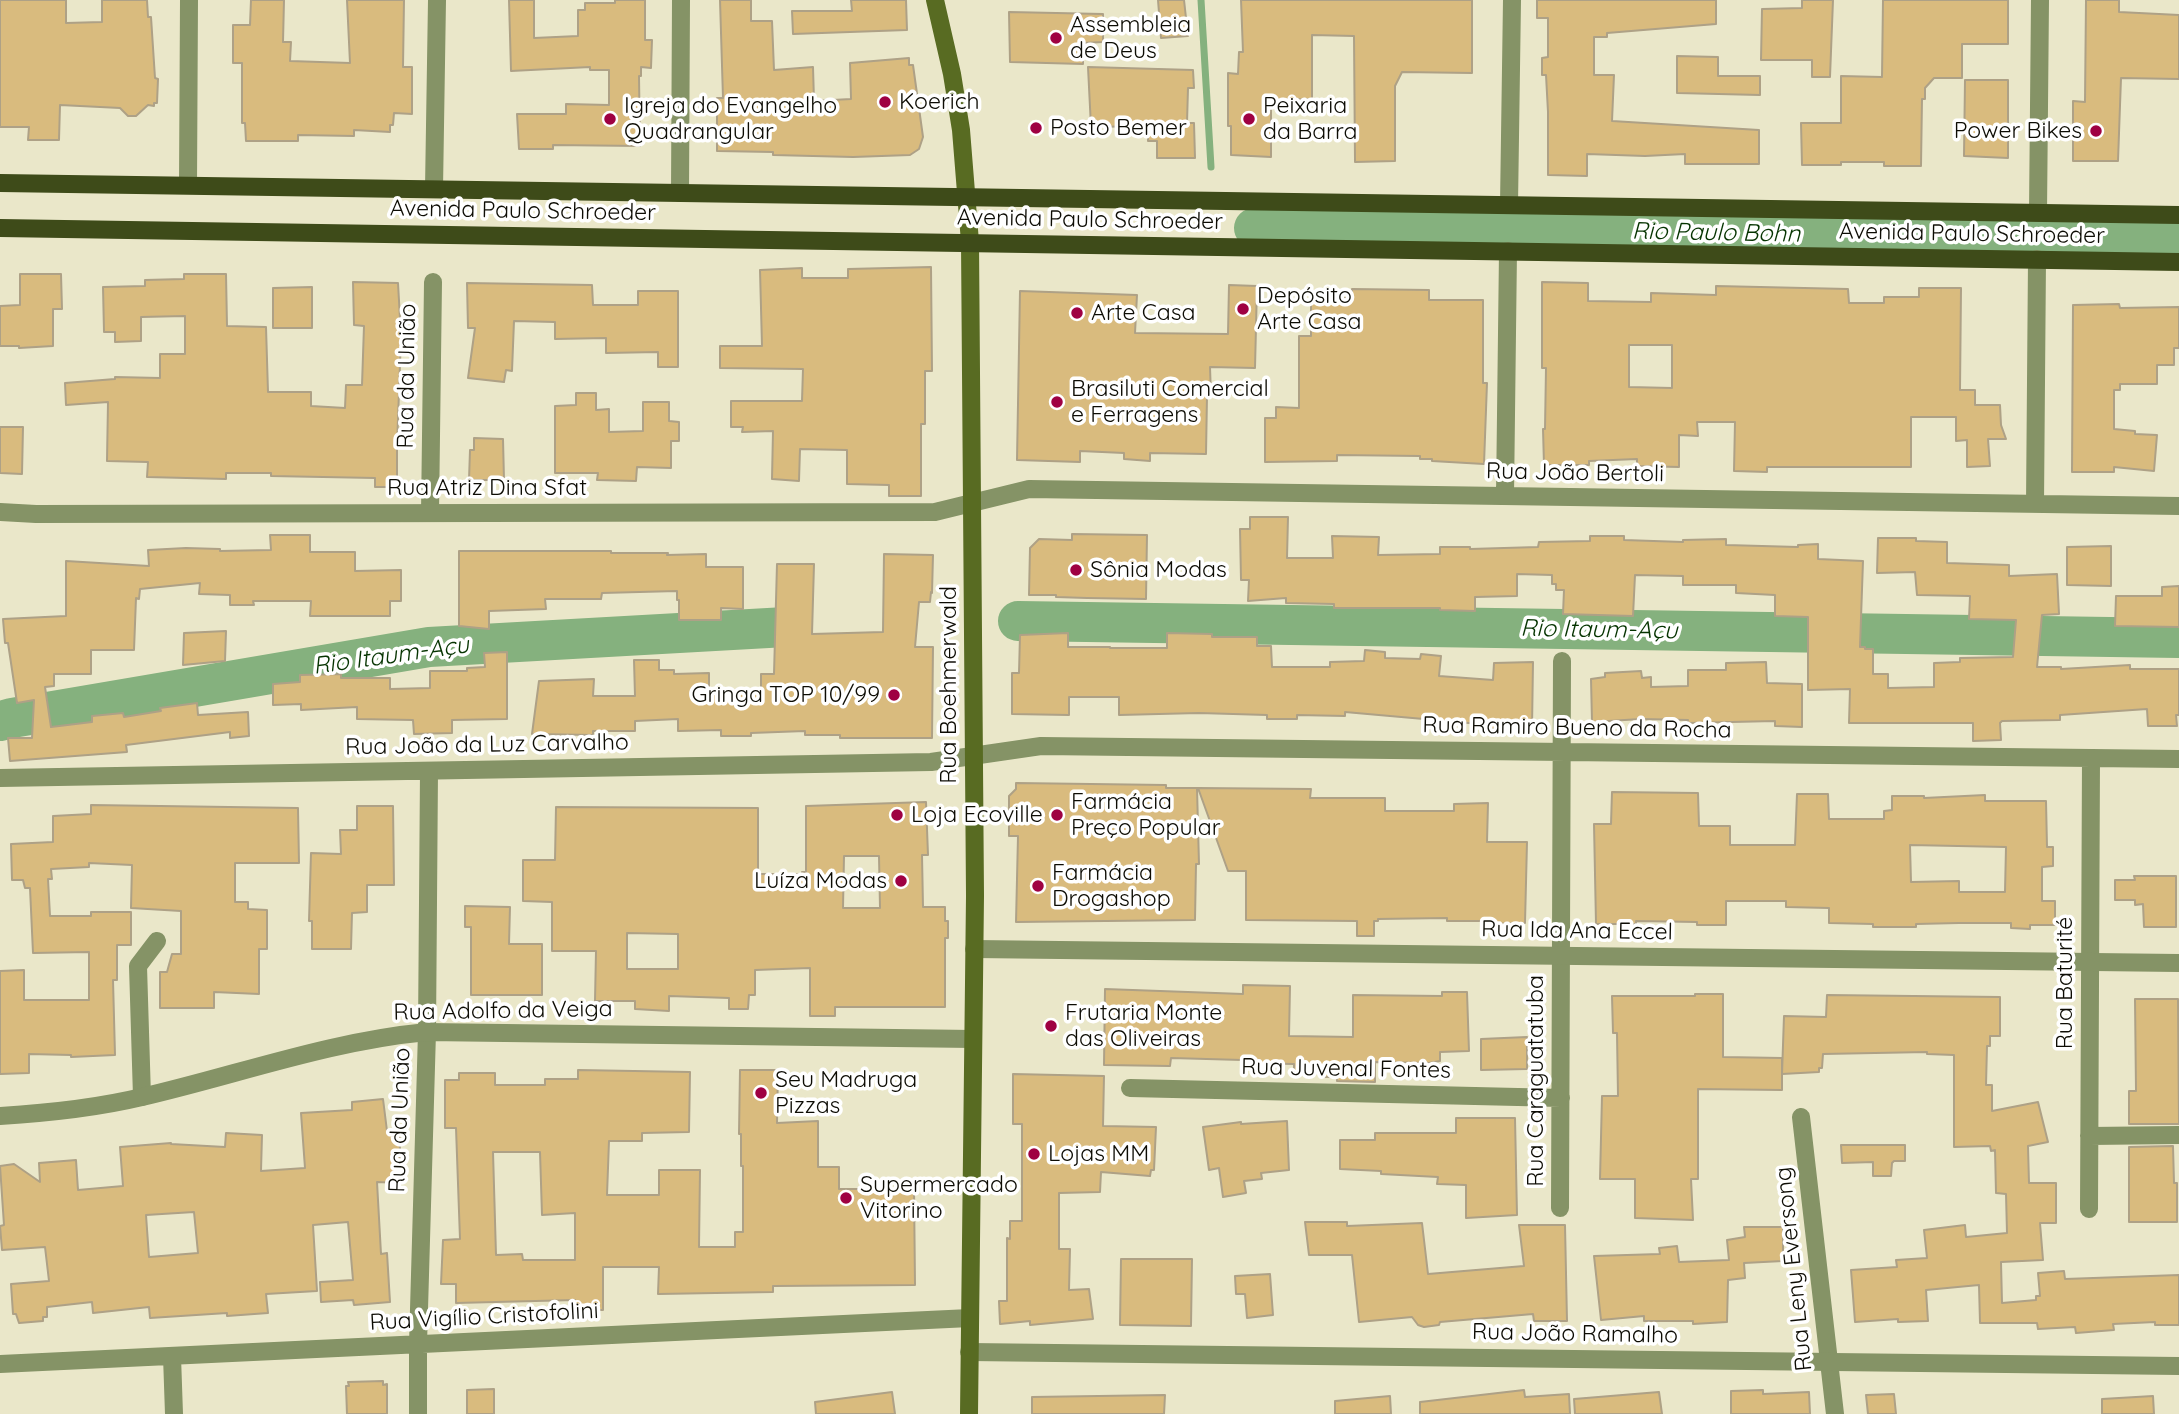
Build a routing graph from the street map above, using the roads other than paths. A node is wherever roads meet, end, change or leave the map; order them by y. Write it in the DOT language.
graph roads {
  1 [pos="189,0"];
  2 [pos="436,0"];
  3 [pos="681,0"];
  4 [pos="936,0"];
  5 [pos="1512,0"];
  6 [pos="2040,0"];
  7 [pos="0,183"];
  8 [pos="188,186"];
  9 [pos="434,189"];
  10 [pos="680,193"];
  11 [pos="968,197"];
  12 [pos="1509,205"];
  13 [pos="2038,213"];
  14 [pos="2179,215"];
  15 [pos="0,228"];
  16 [pos="970,242"];
  17 [pos="1508,251"];
  18 [pos="2038,260"];
  19 [pos="2179,262"];
  20 [pos="433,282"];
  21 [pos="1505,496"];
  22 [pos="972,502"];
  23 [pos="2035,504"];
  24 [pos="2179,506"];
  25 [pos="0,512"];
  26 [pos="430,513"];
  27 [pos="1562,661"];
  28 [pos="1562,752"];
  29 [pos="974,755"];
  30 [pos="2091,758"];
  31 [pos="2179,759"];
  32 [pos="429,771"];
  33 [pos="0,778"];
  34 [pos="157,941"];
  35 [pos="974,949"];
  36 [pos="1561,956"];
  37 [pos="2089,962"];
  38 [pos="2179,963"];
  39 [pos="427,1032"];
  40 [pos="973,1039"];
  41 [pos="1130,1088"];
  42 [pos="142,1097"];
  43 [pos="1560,1098"];
  44 [pos="0,1116"];
  45 [pos="1801,1118"];
  46 [pos="2179,1135"];
  47 [pos="2089,1136"];
  48 [pos="1560,1208"];
  49 [pos="2088,1209"];
  50 [pos="970,1318"];
  51 [pos="418,1344"];
  52 [pos="970,1352"];
  53 [pos="172,1356"];
  54 [pos="1829,1362"];
  55 [pos="0,1364"];
  56 [pos="2179,1366"];
  57 [pos="174,1414"];
  58 [pos="418,1414"];
  59 [pos="969,1414"];
  60 [pos="1835,1414"];
  1 -- 8 [label="street"];
  2 -- 9 [label="street"];
  3 -- 10 [label="street"];
  4 -- 11 [label="main road, Rua Boehmerwald"];
  5 -- 12 [label="street"];
  6 -- 13 [label="street"];
  7 -- 8 [label="main road, Avenida Paulo Schroeder"];
  8 -- 9 [label="main road, Avenida Paulo Schroeder"];
  9 -- 10 [label="main road, Avenida Paulo Schroeder"];
  10 -- 11 [label="main road, Avenida Paulo Schroeder"];
  11 -- 12 [label="main road, Avenida Paulo Schroeder"];
  11 -- 16 [label="main road, Rua Boehmerwald"];
  12 -- 13 [label="main road, Avenida Paulo Schroeder"];
  13 -- 14 [label="main road, Avenida Paulo Schroeder"];
  15 -- 16 [label="main road, Avenida Paulo Schroeder"];
  16 -- 17 [label="main road, Avenida Paulo Schroeder"];
  16 -- 22 [label="main road, Rua Boehmerwald"];
  17 -- 18 [label="main road, Avenida Paulo Schroeder"];
  17 -- 21 [label="street"];
  18 -- 19 [label="main road, Avenida Paulo Schroeder"];
  18 -- 23 [label="street"];
  20 -- 26 [label="street, Rua da União"];
  21 -- 22 [label="street, Rua João Bertoli"];
  21 -- 23 [label="street, Rua João Bertoli"];
  22 -- 26 [label="street, Rua Atriz Dina Sfat"];
  22 -- 29 [label="main road, Rua Boehmerwald"];
  23 -- 24 [label="street, Rua João Bertoli"];
  25 -- 26 [label="street, Rua Atriz Dina Sfat"];
  27 -- 28 [label="street, Rua Caraguatatuba"];
  28 -- 29 [label="street, Rua Ramiro Bueno da Rocha"];
  28 -- 30 [label="street, Rua Ramiro Bueno da Rocha"];
  28 -- 36 [label="street, Rua Caraguatatuba"];
  29 -- 32 [label="street, Rua João da Luz Carvalho"];
  29 -- 35 [label="main road, Rua Boehmerwald"];
  30 -- 31 [label="street, Rua Ramiro Bueno da Rocha"];
  30 -- 37 [label="street, Rua Baturité"];
  32 -- 33 [label="street, Rua João da Luz Carvalho"];
  32 -- 39 [label="street, Rua da União"];
  34 -- 42 [label="street"];
  35 -- 36 [label="street, Rua Ida Ana Eccel"];
  35 -- 40 [label="main road, Rua Boehmerwald"];
  36 -- 37 [label="street, Rua Ida Ana Eccel"];
  36 -- 43 [label="street, Rua Caraguatatuba"];
  37 -- 38 [label="street, Rua Ida Ana Eccel"];
  37 -- 47 [label="street, Rua Baturité"];
  39 -- 40 [label="street, Rua Adolfo da Veiga"];
  39 -- 42 [label="street, Rua Adolfo da Veiga"];
  39 -- 51 [label="street, Rua da União"];
  40 -- 50 [label="main road, Rua Boehmerwald"];
  41 -- 43 [label="street, Rua Juvenal Fontes"];
  42 -- 44 [label="street, Rua Adolfo da Veiga"];
  43 -- 48 [label="street, Rua Caraguatatuba"];
  45 -- 54 [label="street, Rua Leny Eversong"];
  46 -- 47 [label="street"];
  47 -- 49 [label="street, Rua Baturité"];
  50 -- 51 [label="street, Rua Vigílio Cristofolini"];
  50 -- 52 [label="main road, Rua Boehmerwald"];
  51 -- 53 [label="street, Rua Vigílio Cristofolini"];
  51 -- 58 [label="street, Rua da União"];
  52 -- 54 [label="street, Rua João Ramalho"];
  52 -- 59 [label="main road, Rua Boehmerwald"];
  53 -- 55 [label="street, Rua Vigílio Cristofolini"];
  53 -- 57 [label="street"];
  54 -- 56 [label="street, Rua João Ramalho"];
  54 -- 60 [label="street, Rua Leny Eversong"];
}
